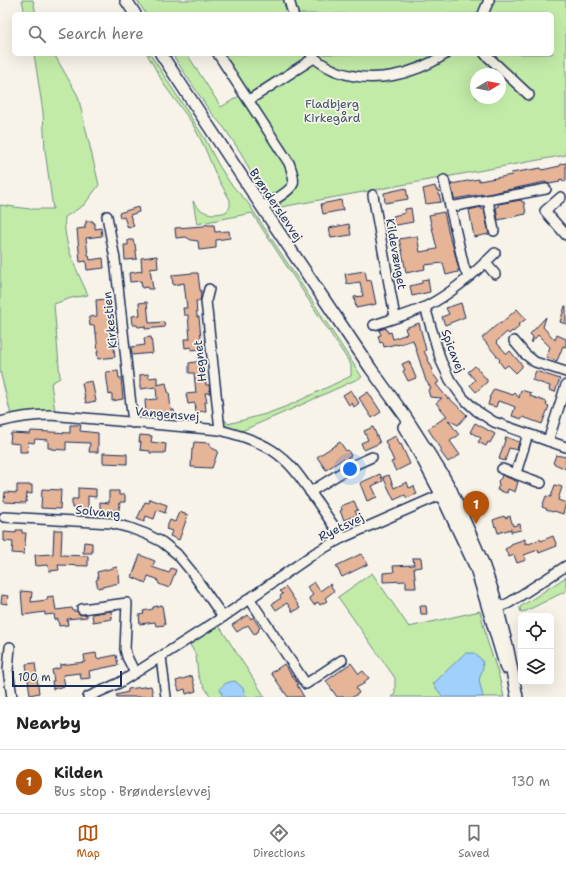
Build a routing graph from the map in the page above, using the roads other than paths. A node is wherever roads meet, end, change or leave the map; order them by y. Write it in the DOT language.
graph roads {
  1 [pos="126,0"];
  2 [pos="289,0"];
  3 [pos="490,0"];
  4 [pos="134,12"];
  5 [pos="292,12"];
  6 [pos="484,12"];
  7 [pos="162,56"];
  8 [pos="221,56"];
  9 [pos="312,56"];
  10 [pos="443,56"];
  11 [pos="487,56"];
  12 [pos="529,95"];
  13 [pos="249,100"];
  14 [pos="444,180"];
  15 [pos="546,189"];
  16 [pos="373,195"];
  17 [pos="561,196"];
  18 [pos="488,200"];
  19 [pos="262,207"];
  20 [pos="450,207"];
  21 [pos="107,216"];
  22 [pos="494,231"];
  23 [pos="566,235"];
  24 [pos="495,253"];
  25 [pos="485,262"];
  26 [pos="495,274"];
  27 [pos="468,277"];
  28 [pos="209,289"];
  29 [pos="425,307"];
  30 [pos="395,317"];
  31 [pos="374,325"];
  32 [pos="514,341"];
  33 [pos="566,372"];
  34 [pos="566,385"];
  35 [pos="0,422"];
  36 [pos="133,423"];
  37 [pos="220,430"];
  38 [pos="528,434"];
  39 [pos="548,440"];
  40 [pos="566,447"];
  41 [pos="372,457"];
  42 [pos="502,469"];
  43 [pos="516,474"];
  44 [pos="541,483"];
  45 [pos="310,492"];
  46 [pos="446,492"];
  47 [pos="4,517"];
  48 [pos="342,538"];
  49 [pos="566,566"];
  50 [pos="250,598"];
  51 [pos="82,609"];
  52 [pos="493,609"];
  53 [pos="222,617"];
  54 [pos="10,647"];
  55 [pos="161,657"];
  56 [pos="342,660"];
  57 [pos="135,673"];
  58 [pos="12,697"];
  59 [pos="88,697"];
  60 [pos="166,697"];
  61 [pos="512,697"];
  62 [pos="517,697"];
  1 -- 4 [label="main road"];
  2 -- 5 [label="street"];
  3 -- 6 [label="street"];
  7 -- 19 [label="main road, Brønderslevvej"];
  8 -- 13 [label="street"];
  9 -- 10 [label="street"];
  9 -- 13 [label="street"];
  11 -- 12 [label="street"];
  13 -- 19 [label="street"];
  14 -- 20 [label="street"];
  15 -- 18 [label="street"];
  16 -- 30 [label="street, Kildevænget"];
  17 -- 23 [label="street"];
  18 -- 20 [label="street"];
  18 -- 22 [label="street"];
  19 -- 46 [label="main road, Brønderslevvej"];
  20 -- 27 [label="street"];
  21 -- 36 [label="street, Kirkestien"];
  24 -- 25 [label="street"];
  25 -- 26 [label="street"];
  25 -- 27 [label="street"];
  27 -- 29 [label="street"];
  28 -- 37 [label="street, Hegnet"];
  29 -- 30 [label="street"];
  29 -- 38 [label="street, Spicavej"];
  30 -- 31 [label="street"];
  32 -- 33 [label="street"];
  34 -- 39 [label="street"];
  35 -- 36 [label="street, Vangensvej"];
  36 -- 37 [label="street, Vangensvej"];
  37 -- 45 [label="street, Vangensvej"];
  38 -- 39 [label="street, Spicavej"];
  38 -- 43 [label="street"];
  39 -- 40 [label="street, Spicavej"];
  41 -- 45 [label="street"];
  42 -- 43 [label="street"];
  43 -- 44 [label="street"];
  45 -- 48 [label="street, Vangensvej"];
  46 -- 48 [label="street, Ryetsvej"];
  46 -- 52 [label="main road, Brønderslevvej"];
  47 -- 53 [label="street, Solvang"];
  48 -- 50 [label="street, Ryetsvej"];
  49 -- 52 [label="street"];
  50 -- 53 [label="street, Ryetsvej"];
  50 -- 56 [label="street"];
  51 -- 57 [label="street"];
  52 -- 61 [label="main road, Brønderslevvej"];
  52 -- 62 [label="main road, Brønderslevvej"];
  53 -- 55 [label="street, Ryetsvej"];
  54 -- 58 [label="street"];
  55 -- 57 [label="street, Ryetsvej"];
  55 -- 60 [label="street"];
  57 -- 59 [label="street, Ryetsvej"];
}
